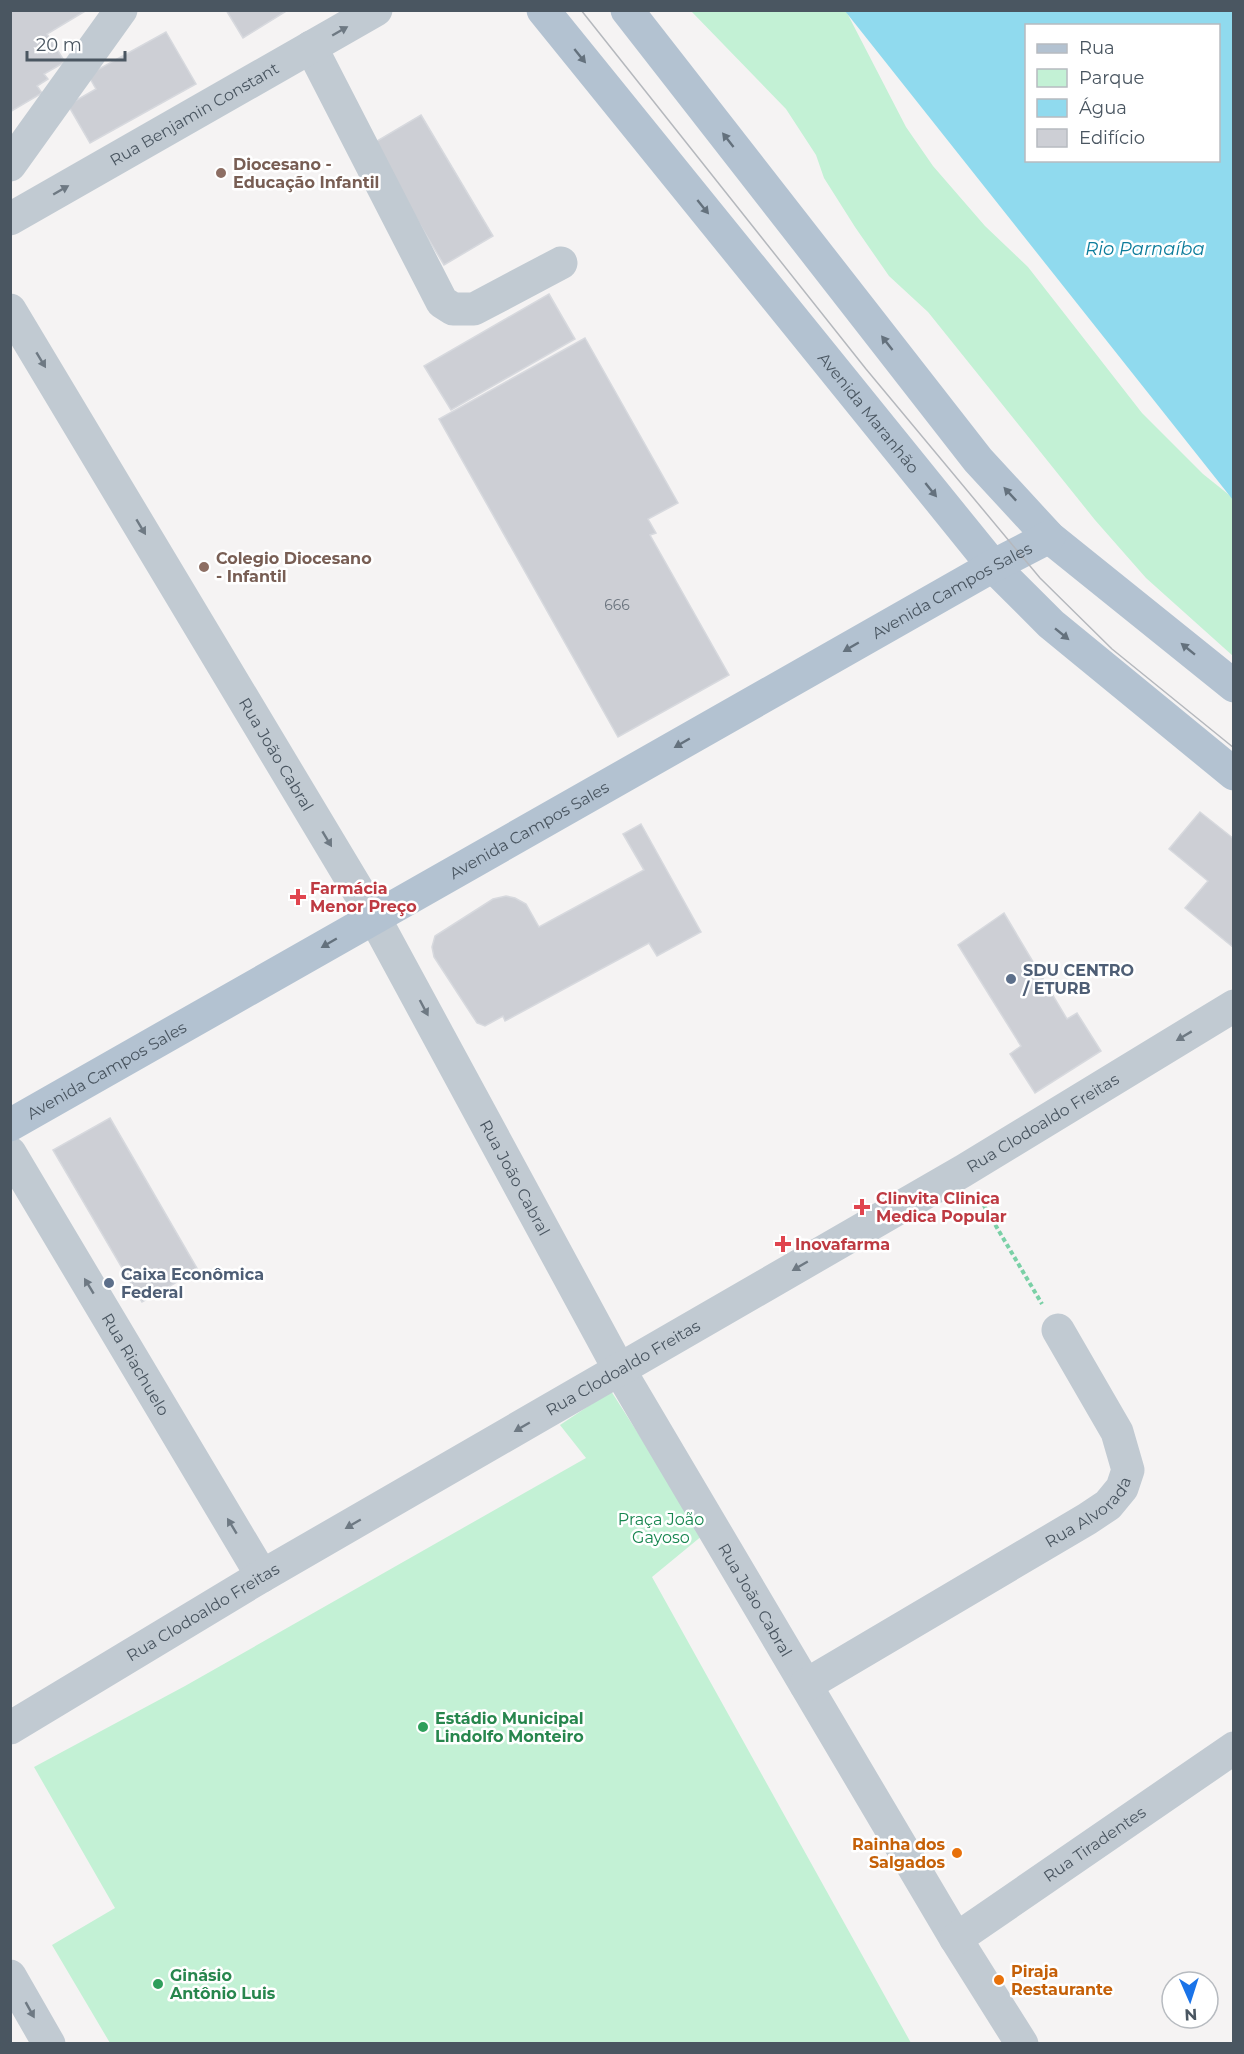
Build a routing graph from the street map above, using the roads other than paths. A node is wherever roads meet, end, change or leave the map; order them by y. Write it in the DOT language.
graph roads {
  1 [pos="121,10"];
  2 [pos="376,10"];
  3 [pos="543,10"];
  4 [pos="627,10"];
  5 [pos="311,48"];
  6 [pos="10,165"];
  7 [pos="10,219"];
  8 [pos="561,263"];
  9 [pos="10,310"];
  10 [pos="1049,537"];
  11 [pos="993,566"];
  12 [pos="1233,686"];
  13 [pos="1233,774"];
  14 [pos="374,917"];
  15 [pos="1233,1006"];
  16 [pos="10,1125"];
  17 [pos="10,1153"];
  18 [pos="1058,1330"];
  19 [pos="620,1371"];
  20 [pos="261,1576"];
  21 [pos="806,1685"];
  22 [pos="10,1728"];
  23 [pos="1233,1748"];
  24 [pos="956,1939"];
  25 [pos="10,1976"];
  26 [pos="49,2043"];
  27 [pos="1022,2043"];
  1 -- 6 [label="street"];
  5 -- 2 [label="street, Rua Benjamin Constant, one-way"];
  3 -- 11 [label="main road, Avenida Maranhão, one-way"];
  10 -- 4 [label="main road, one-way"];
  7 -- 5 [label="street, Rua Benjamin Constant, one-way"];
  5 -- 8 [label="street"];
  9 -- 14 [label="street, Rua João Cabral, one-way"];
  10 -- 11 [label="main road, Avenida Campos Sales"];
  12 -- 10 [label="main road, one-way"];
  11 -- 13 [label="main road, Avenida Maranhão, one-way"];
  11 -- 14 [label="main road, Avenida Campos Sales, one-way"];
  14 -- 16 [label="main road, Avenida Campos Sales, one-way"];
  14 -- 19 [label="street, Rua João Cabral, one-way"];
  15 -- 19 [label="street, Rua Clodoaldo Freitas, one-way"];
  20 -- 17 [label="street, Rua Riachuelo, one-way"];
  18 -- 21 [label="street, Rua Alvorada"];
  19 -- 20 [label="street, Rua Clodoaldo Freitas, one-way"];
  19 -- 21 [label="street, Rua João Cabral"];
  20 -- 22 [label="street, Rua Clodoaldo Freitas"];
  21 -- 24 [label="street, Rua João Cabral"];
  23 -- 24 [label="street, Rua Tiradentes"];
  24 -- 27 [label="street, Rua João Cabral"];
  25 -- 26 [label="street, one-way"];
}
